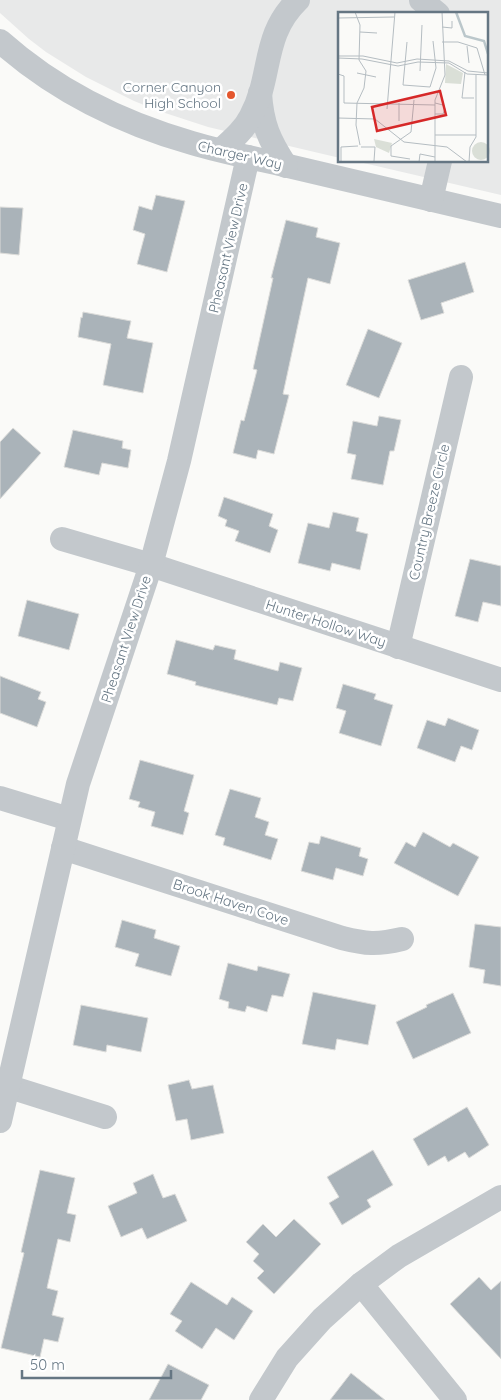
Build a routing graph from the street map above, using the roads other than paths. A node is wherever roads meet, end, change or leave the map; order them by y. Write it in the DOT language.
graph roads {
  1 [pos="298,0"];
  2 [pos="421,0"];
  3 [pos="436,12"];
  4 [pos="0,41"];
  5 [pos="260,92"];
  6 [pos="221,150"];
  7 [pos="248,157"];
  8 [pos="440,162"];
  9 [pos="286,166"];
  10 [pos="431,200"];
  11 [pos="501,216"];
  12 [pos="461,377"];
  13 [pos="62,539"];
  14 [pos="151,565"];
  15 [pos="398,647"];
  16 [pos="501,680"];
  17 [pos="0,798"];
  18 [pos="69,820"];
  19 [pos="63,848"];
  20 [pos="402,939"];
  21 [pos="4,1085"];
  22 [pos="105,1117"];
  23 [pos="0,1121"];
  24 [pos="501,1197"];
  25 [pos="361,1284"];
  26 [pos="261,1400"];
  27 [pos="455,1400"];
  1 -- 5 [label="street"];
  2 -- 3 [label="street"];
  4 -- 6 [label="street, Charger Way"];
  5 -- 6 [label="street"];
  5 -- 9 [label="street"];
  6 -- 7 [label="street, Charger Way"];
  7 -- 9 [label="street, Charger Way"];
  7 -- 14 [label="street, Pheasant View Drive"];
  8 -- 10 [label="street"];
  9 -- 10 [label="street, Charger Way"];
  10 -- 11 [label="street, Charger Way"];
  12 -- 15 [label="street, Country Breeze Circle"];
  13 -- 14 [label="street, Hunter Hollow Way"];
  14 -- 15 [label="street, Hunter Hollow Way"];
  14 -- 18 [label="street, Pheasant View Drive"];
  15 -- 16 [label="street, Hunter Hollow Way"];
  17 -- 18 [label="street"];
  18 -- 19 [label="street, Pheasant View Drive"];
  19 -- 20 [label="street, Brook Haven Cove"];
  19 -- 21 [label="street, Pheasant View Drive"];
  21 -- 22 [label="street"];
  21 -- 23 [label="street, Pheasant View Drive"];
  24 -- 25 [label="street"];
  25 -- 26 [label="street"];
  25 -- 27 [label="street"];
}
